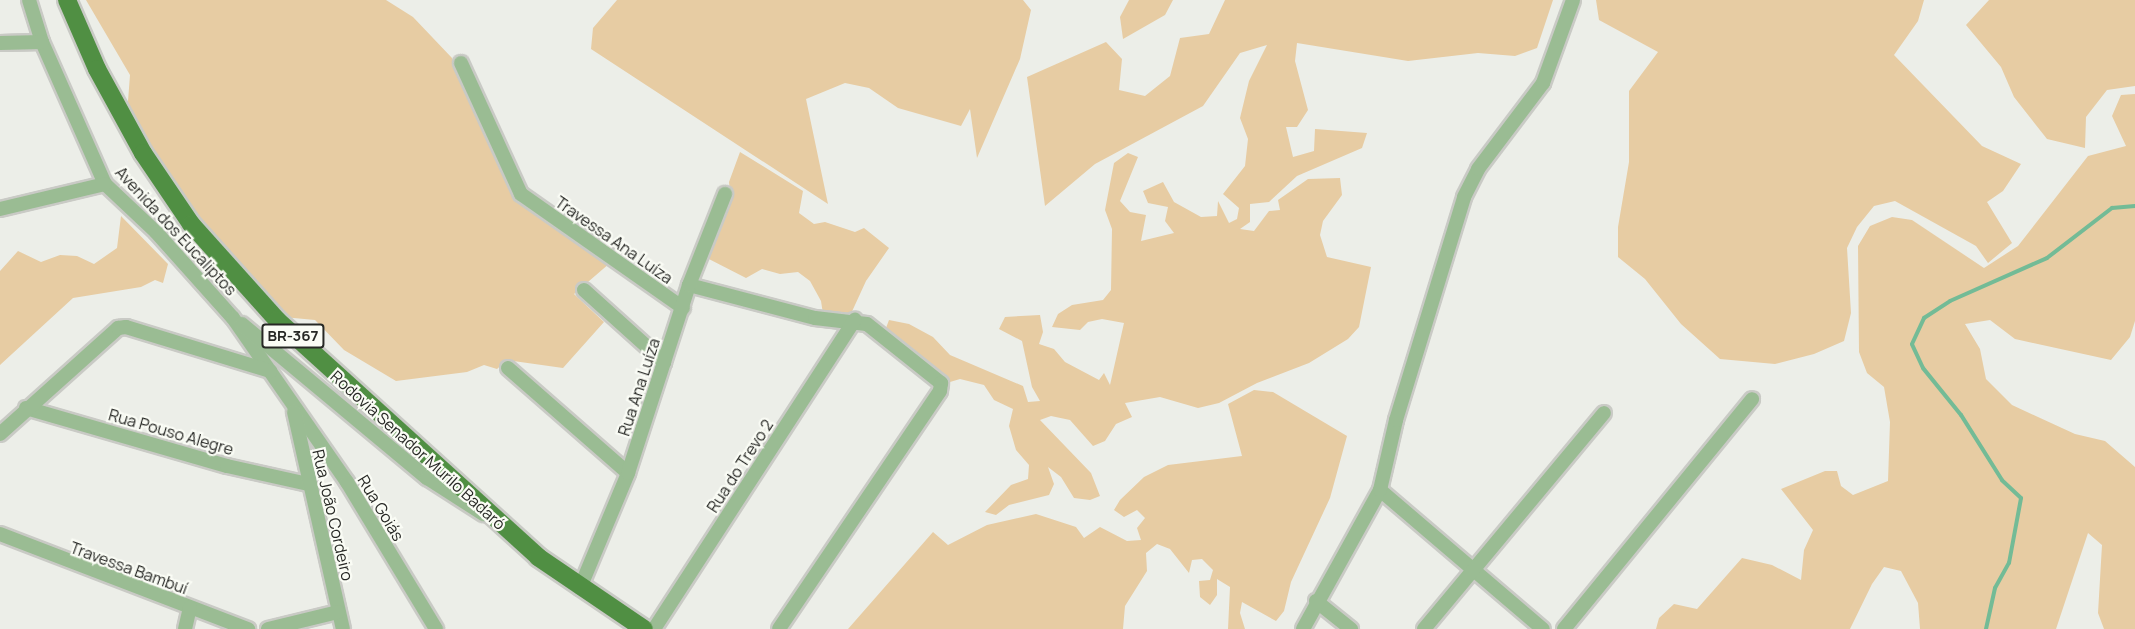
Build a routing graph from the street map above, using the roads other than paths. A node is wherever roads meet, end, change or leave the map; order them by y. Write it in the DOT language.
graph roads {
  1 [pos="29,0"];
  2 [pos="68,0"];
  3 [pos="1573,0"];
  4 [pos="42,42"];
  5 [pos="0,43"];
  6 [pos="462,63"];
  7 [pos="105,184"];
  8 [pos="725,195"];
  9 [pos="0,209"];
  10 [pos="689,285"];
  11 [pos="584,290"];
  12 [pos="683,308"];
  13 [pos="233,318"];
  14 [pos="855,320"];
  15 [pos="664,362"];
  16 [pos="508,368"];
  17 [pos="270,371"];
  18 [pos="1752,399"];
  19 [pos="293,407"];
  20 [pos="26,408"];
  21 [pos="1604,413"];
  22 [pos="0,434"];
  23 [pos="628,473"];
  24 [pos="308,484"];
  25 [pos="1380,490"];
  26 [pos="493,519"];
  27 [pos="0,534"];
  28 [pos="1474,571"];
  29 [pos="580,588"];
  30 [pos="1316,601"];
  31 [pos="601,602"];
  32 [pos="190,608"];
  33 [pos="338,612"];
  34 [pos="185,629"];
  35 [pos="248,629"];
  36 [pos="268,629"];
  37 [pos="343,629"];
  38 [pos="436,629"];
  39 [pos="616,629"];
  40 [pos="644,629"];
  41 [pos="654,629"];
  42 [pos="779,629"];
  43 [pos="1303,629"];
  44 [pos="1351,629"];
  45 [pos="1424,629"];
  46 [pos="1543,629"];
  47 [pos="1564,629"];
  1 -- 4 [label="street, Avenida dos Eucaliptos"];
  2 -- 26 [label="main road, Rodovia Senador Murilo Badaró / BR-367"];
  3 -- 25 [label="street"];
  4 -- 5 [label="street"];
  4 -- 7 [label="street, Avenida dos Eucaliptos"];
  6 -- 12 [label="street, Travessa Ana Luíza"];
  7 -- 9 [label="street"];
  7 -- 13 [label="street, Avenida dos Eucaliptos"];
  8 -- 10 [label="street, Rua Ana Luíza"];
  10 -- 12 [label="street, Rua Ana Luíza"];
  10 -- 14 [label="street"];
  11 -- 15 [label="street"];
  12 -- 15 [label="street, Rua Ana Luíza"];
  13 -- 17 [label="street, Avenida dos Eucaliptos"];
  13 -- 26 [label="street"];
  14 -- 41 [label="street, Rua do Trevo 2"];
  14 -- 42 [label="street"];
  15 -- 23 [label="street, Rua Ana Luíza"];
  16 -- 23 [label="street"];
  17 -- 19 [label="street, Avenida dos Eucaliptos"];
  17 -- 20 [label="street"];
  18 -- 47 [label="street"];
  19 -- 24 [label="street, Rua João Cordeiro"];
  19 -- 38 [label="street, Rua Goiás"];
  20 -- 22 [label="street"];
  20 -- 24 [label="street, Rua Pouso Alegre"];
  21 -- 28 [label="street"];
  23 -- 29 [label="street, Rua Ana Luíza"];
  24 -- 33 [label="street, Rua João Cordeiro"];
  25 -- 28 [label="street"];
  25 -- 30 [label="street"];
  26 -- 29 [label="main road, Rodovia Senador Murilo Badaró / BR-367"];
  27 -- 32 [label="street, Travessa Bambuí"];
  28 -- 45 [label="street"];
  28 -- 46 [label="street"];
  29 -- 31 [label="main road, Rodovia Senador Murilo Badaró / BR-367"];
  30 -- 43 [label="street"];
  30 -- 44 [label="street"];
  31 -- 39 [label="main road"];
  31 -- 40 [label="main road, Rodovia Senador Murilo Badaró / BR-367"];
  32 -- 34 [label="street"];
  32 -- 35 [label="street, Travessa Bambuí"];
  33 -- 36 [label="street"];
  33 -- 37 [label="street, Rua João Cordeiro"];
}
